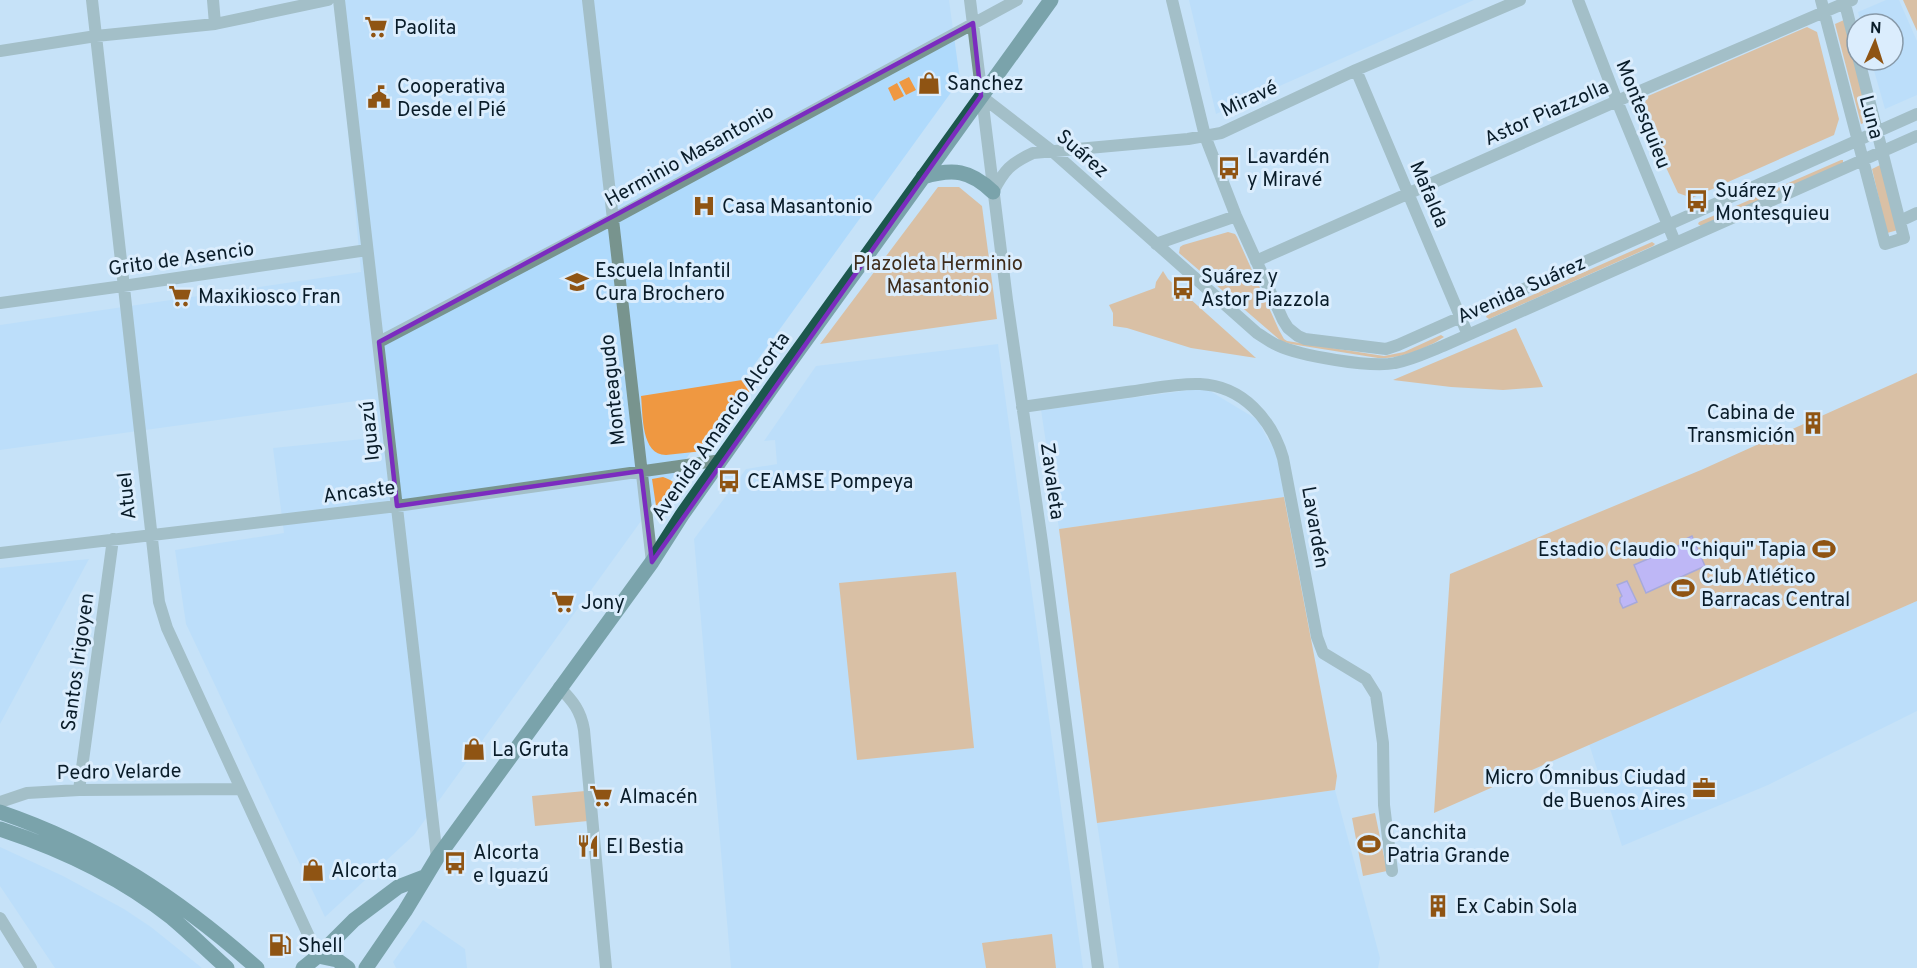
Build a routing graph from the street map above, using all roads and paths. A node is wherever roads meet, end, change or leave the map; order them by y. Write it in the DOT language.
graph roads {
  1 [pos="92,0"];
  2 [pos="213,0"];
  3 [pos="328,0"];
  4 [pos="339,0"];
  5 [pos="588,0"];
  6 [pos="970,0"];
  7 [pos="1017,0"];
  8 [pos="1051,0"];
  9 [pos="1172,0"];
  10 [pos="1520,0"];
  11 [pos="1578,0"];
  12 [pos="1847,1"];
  13 [pos="1823,6"];
  14 [pos="973,23"];
  15 [pos="215,24"];
  16 [pos="96,36"];
  17 [pos="0,51"];
  18 [pos="1356,70"];
  19 [pos="1862,72"];
  20 [pos="981,96"];
  21 [pos="1617,101"];
  22 [pos="1917,114"];
  23 [pos="1878,131"];
  24 [pos="1205,136"];
  25 [pos="1917,136"];
  26 [pos="1859,140"];
  27 [pos="1052,151"];
  28 [pos="1883,151"];
  29 [pos="1863,159"];
  30 [pos="923,177"];
  31 [pos="993,192"];
  32 [pos="1409,194"];
  33 [pos="1917,213"];
  34 [pos="1236,216"];
  35 [pos="613,219"];
  36 [pos="1900,221"];
  37 [pos="1668,224"];
  38 [pos="1675,242"];
  39 [pos="1156,244"];
  40 [pos="367,250"];
  41 [pos="1256,261"];
  42 [pos="123,286"];
  43 [pos="0,303"];
  44 [pos="1461,318"];
  45 [pos="1468,335"];
  46 [pos="379,342"];
  47 [pos="1023,407"];
  48 [pos="722,459"];
  49 [pos="641,471"];
  50 [pos="397,506"];
  51 [pos="150,535"];
  52 [pos="113,539"];
  53 [pos="0,554"];
  54 [pos="652,562"];
  55 [pos="559,687"];
  56 [pos="240,789"];
  57 [pos="79,790"];
  58 [pos="0,802"];
  59 [pos="0,812"];
  60 [pos="0,829"];
  61 [pos="436,858"];
  62 [pos="1392,871"];
  63 [pos="424,877"];
  64 [pos="0,918"];
  65 [pos="318,956"];
  66 [pos="31,968"];
  67 [pos="227,968"];
  68 [pos="257,968"];
  69 [pos="303,968"];
  70 [pos="348,968"];
  71 [pos="366,968"];
  72 [pos="606,968"];
  73 [pos="1098,968"];
  1 -- 16 [label="street, Atuel"];
  2 -- 15 [label="street"];
  3 -- 15 [label="street"];
  4 -- 40 [label="street, Iguazú"];
  5 -- 35 [label="street, Monteagudo"];
  6 -- 14 [label="street, Zavaleta"];
  7 -- 14 [label="street, Herminio Masantonio"];
  8 -- 20 [label="main road, Avenida Amancio Alcorta"];
  9 -- 24 [label="street"];
  10 -- 18 [label="street, Miravé"];
  11 -- 21 [label="street, Montesquieu"];
  12 -- 13 [label="street, Astor Piazzolla"];
  13 -- 21 [label="street, Astor Piazzolla"];
  13 -- 26 [label="street, Luna"];
  14 -- 20 [label="street, Zavaleta"];
  14 -- 35 [label="street, Herminio Masantonio"];
  15 -- 16 [label="street"];
  16 -- 17 [label="street"];
  16 -- 42 [label="street, Atuel"];
  18 -- 24 [label="street, Miravé"];
  18 -- 32 [label="street, Mafalda"];
  19 -- 23 [label="street, Luna"];
  20 -- 27 [label="street, Suárez"];
  20 -- 30 [label="main road, Avenida Amancio Alcorta"];
  20 -- 31 [label="street, Zavaleta"];
  21 -- 32 [label="street, Astor Piazzolla"];
  21 -- 37 [label="street, Montesquieu"];
  22 -- 23 [label="street, Avenida Suárez"];
  23 -- 26 [label="street, Avenida Suárez"];
  23 -- 28 [label="street, Luna"];
  24 -- 27 [label="street, Miravé"];
  24 -- 34 [label="street"];
  25 -- 28 [label="street, Avenida Suárez"];
  26 -- 29 [label="street, Luna"];
  26 -- 37 [label="street, Avenida Suárez"];
  27 -- 31 [label="street, Miravé"];
  27 -- 39 [label="street, Suárez"];
  28 -- 29 [label="street, Avenida Suárez"];
  28 -- 36 [label="street, Luna"];
  29 -- 36 [label="street, Luna"];
  29 -- 38 [label="street, Avenida Suárez"];
  30 -- 31 [label="main road"];
  30 -- 48 [label="main road, Avenida Amancio Alcorta"];
  31 -- 47 [label="street, Zavaleta"];
  32 -- 41 [label="street, Astor Piazzolla"];
  32 -- 44 [label="street, Mafalda"];
  33 -- 36 [label="street"];
  34 -- 39 [label="street"];
  34 -- 41 [label="street"];
  35 -- 46 [label="street, Herminio Masantonio"];
  35 -- 49 [label="street, Monteagudo"];
  37 -- 38 [label="street, Montesquieu"];
  37 -- 44 [label="street, Avenida Suárez"];
  38 -- 45 [label="street, Avenida Suárez"];
  39 -- 45 [label="street, Avenida Suárez"];
  40 -- 42 [label="street, Grito de Asencio"];
  40 -- 46 [label="street, Iguazú"];
  41 -- 44 [label="street, Avenida Suárez"];
  42 -- 43 [label="street, Grito de Asencio"];
  42 -- 51 [label="street, Atuel"];
  44 -- 45 [label="street, Mafalda"];
  46 -- 50 [label="street, Iguazú"];
  47 -- 62 [label="street, Lavardén"];
  47 -- 73 [label="street, Zavaleta"];
  48 -- 49 [label="street, Ancaste"];
  48 -- 54 [label="main road, Avenida Amancio Alcorta"];
  49 -- 50 [label="street, Ancaste"];
  49 -- 54 [label="street, Monteagudo"];
  50 -- 51 [label="street, Ancaste"];
  50 -- 61 [label="street, Iguazú"];
  51 -- 52 [label="street, Ancaste"];
  51 -- 56 [label="street, Atuel"];
  52 -- 53 [label="street, Ancaste"];
  52 -- 57 [label="street, Santos Irigoyen"];
  54 -- 55 [label="main road, Avenida Amancio Alcorta"];
  55 -- 61 [label="main road, Avenida Amancio Alcorta"];
  55 -- 72 [label="street"];
  56 -- 57 [label="street, Pedro Velarde"];
  56 -- 65 [label="street, Atuel"];
  57 -- 58 [label="street, Pedro Velarde"];
  59 -- 68 [label="main road"];
  60 -- 67 [label="main road"];
  61 -- 63 [label="main road, Avenida Amancio Alcorta"];
  63 -- 65 [label="main road"];
  63 -- 71 [label="main road, Avenida Amancio Alcorta"];
  64 -- 66 [label="street"];
  65 -- 69 [label="main road"];
  65 -- 70 [label="main road"];
}
